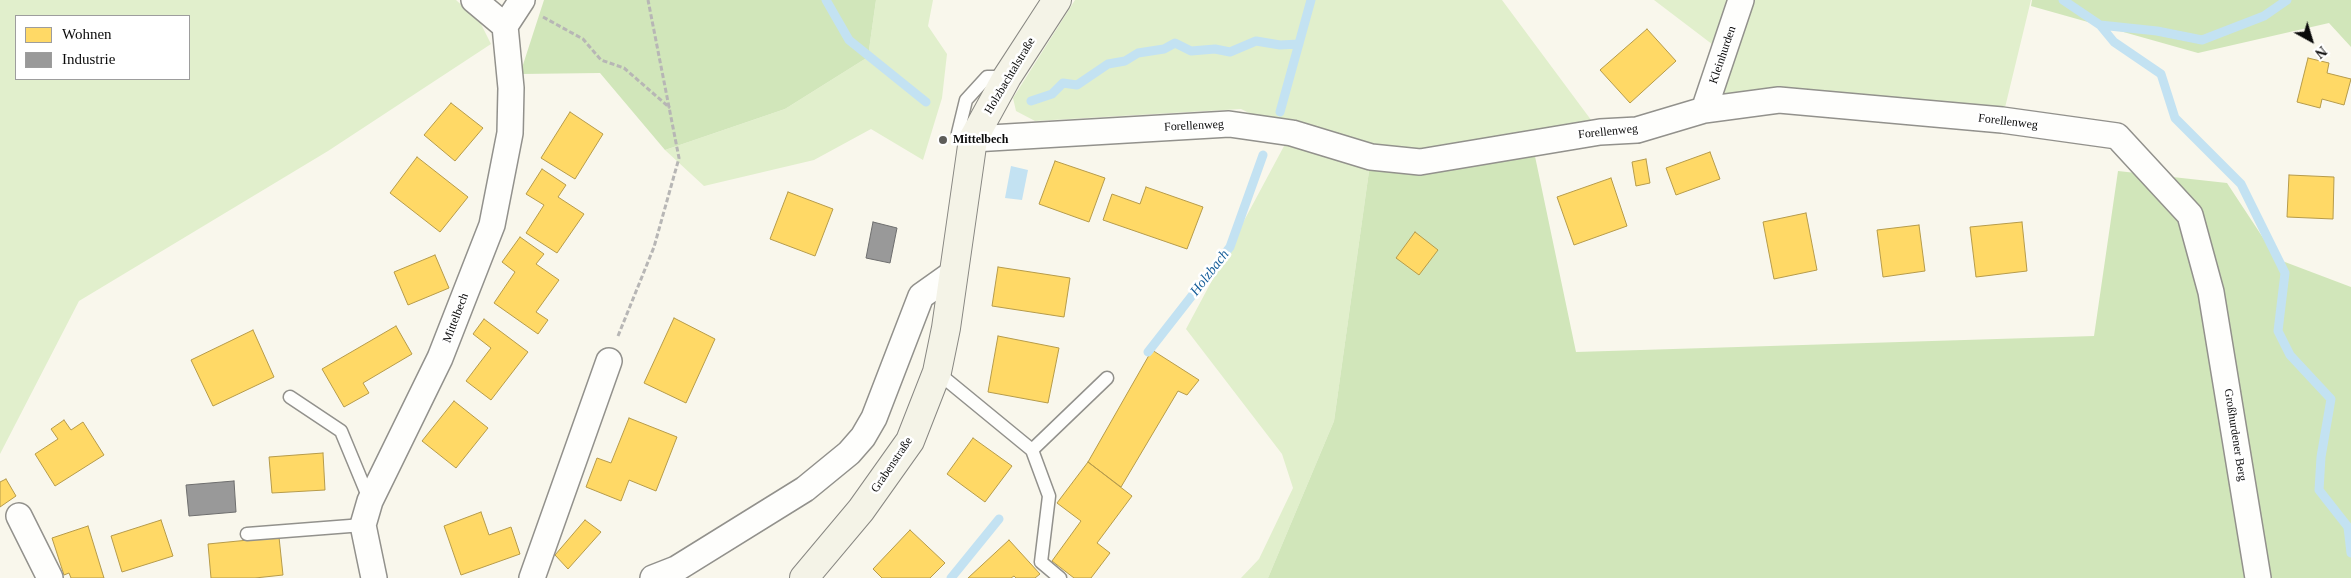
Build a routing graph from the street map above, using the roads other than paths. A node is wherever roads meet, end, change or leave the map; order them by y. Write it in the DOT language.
graph roads {
  1 [pos="474,0"];
  2 [pos="1058,0"];
  3 [pos="1741,0"];
  4 [pos="521,3"];
  5 [pos="506,36"];
  6 [pos="1704,110"];
  7 [pos="973,139"];
  8 [pos="952,274"];
  9 [pos="2211,292"];
  10 [pos="609,361"];
  11 [pos="937,372"];
  12 [pos="1107,378"];
  13 [pos="290,397"];
  14 [pos="1032,450"];
  15 [pos="370,501"];
  16 [pos="19,516"];
  17 [pos="363,525"];
  18 [pos="247,534"];
  19 [pos="50,578"];
  20 [pos="374,578"];
  21 [pos="532,578"];
  22 [pos="653,578"];
  23 [pos="804,578"];
  24 [pos="1060,578"];
  25 [pos="2258,578"];
  1 -- 5 [label="street"];
  2 -- 7 [label="street, Holzbachtalstraße"];
  3 -- 6 [label="street, Kleinhurden"];
  4 -- 5 [label="street"];
  5 -- 15 [label="street, Mittelbech"];
  6 -- 7 [label="street, Forellenweg"];
  6 -- 9 [label="street, Forellenweg"];
  7 -- 8 [label="street, Holzbachtalstraße"];
  8 -- 11 [label="street, Grabenstraße"];
  8 -- 22 [label="street"];
  9 -- 25 [label="street, Großhurdener Berg"];
  10 -- 21 [label="street"];
  11 -- 14 [label="lane"];
  11 -- 23 [label="street, Grabenstraße"];
  12 -- 14 [label="lane"];
  13 -- 15 [label="lane"];
  14 -- 24 [label="lane"];
  15 -- 17 [label="street, Mittelbech"];
  16 -- 19 [label="street"];
  17 -- 18 [label="lane"];
  17 -- 20 [label="street, Mittelbech"];
}
